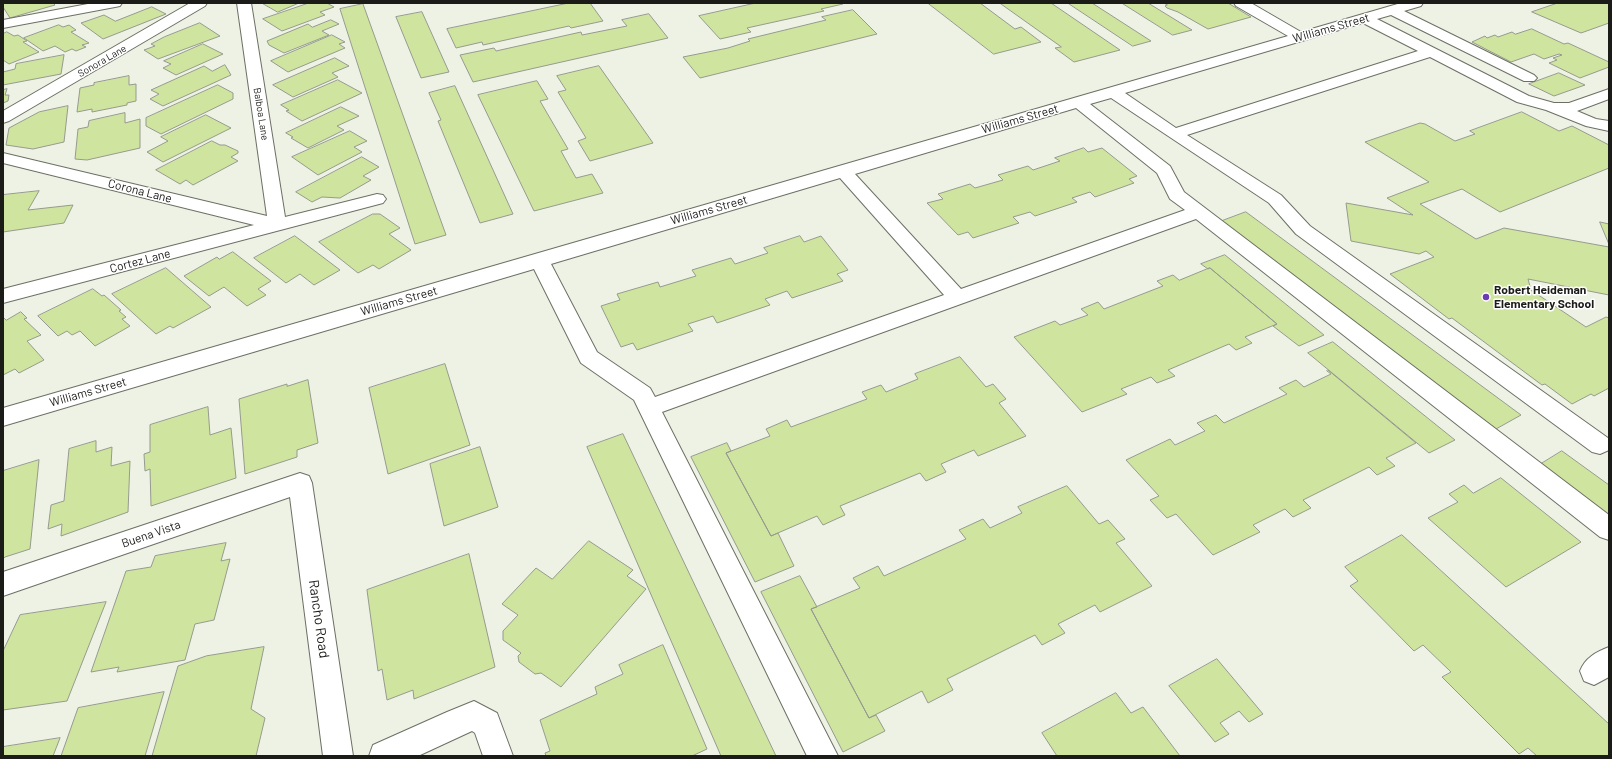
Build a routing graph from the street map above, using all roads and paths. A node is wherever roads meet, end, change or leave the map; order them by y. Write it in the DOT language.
graph roads {
  1 [pos="115,3"];
  2 [pos="200,3"];
  3 [pos="244,3"];
  4 [pos="1241,3"];
  5 [pos="1416,3"];
  6 [pos="1392,10"];
  7 [pos="1364,18"];
  8 [pos="3,24"];
  9 [pos="1300,37"];
  10 [pos="1431,52"];
  11 [pos="1529,78"];
  12 [pos="1113,92"];
  13 [pos="1609,94"];
  14 [pos="1078,102"];
  15 [pos="1552,107"];
  16 [pos="3,118"];
  17 [pos="1609,126"];
  18 [pos="1174,134"];
  19 [pos="3,158"];
  20 [pos="843,171"];
  21 [pos="377,199"];
  22 [pos="1198,212"];
  23 [pos="277,225"];
  24 [pos="539,260"];
  25 [pos="3,296"];
  26 [pos="958,298"];
  27 [pos="649,408"];
  28 [pos="3,417"];
  29 [pos="1600,445"];
  30 [pos="300,483"];
  31 [pos="1609,529"];
  32 [pos="3,584"];
  33 [pos="338,756"];
  34 [pos="384,756"];
  35 [pos="498,756"];
  36 [pos="824,756"];
  1 -- 8 [label="street"];
  2 -- 16 [label="street, Sonora Lane"];
  3 -- 23 [label="street, Balboa Lane"];
  4 -- 9 [label="street"];
  5 -- 6 [label="street, Williams Street"];
  6 -- 7 [label="street, Williams Street"];
  6 -- 11 [label="street"];
  7 -- 9 [label="street, Williams Street"];
  7 -- 10 [label="street"];
  9 -- 12 [label="street, Williams Street"];
  10 -- 15 [label="street"];
  10 -- 18 [label="street"];
  12 -- 14 [label="street, Williams Street"];
  12 -- 18 [label="street"];
  13 -- 15 [label="street"];
  14 -- 20 [label="street, Williams Street"];
  14 -- 22 [label="street"];
  15 -- 17 [label="street"];
  18 -- 29 [label="street"];
  19 -- 23 [label="street, Corona Lane"];
  20 -- 24 [label="street, Williams Street"];
  20 -- 26 [label="street"];
  21 -- 23 [label="street, Cortez Lane"];
  22 -- 26 [label="street"];
  22 -- 31 [label="street"];
  23 -- 25 [label="street, Cortez Lane"];
  24 -- 27 [label="street"];
  24 -- 28 [label="street, Williams Street"];
  26 -- 27 [label="street"];
  27 -- 36 [label="street"];
  30 -- 32 [label="street, Buena Vista"];
  30 -- 33 [label="street, Rancho Road"];
  34 -- 35 [label="street"];
}
